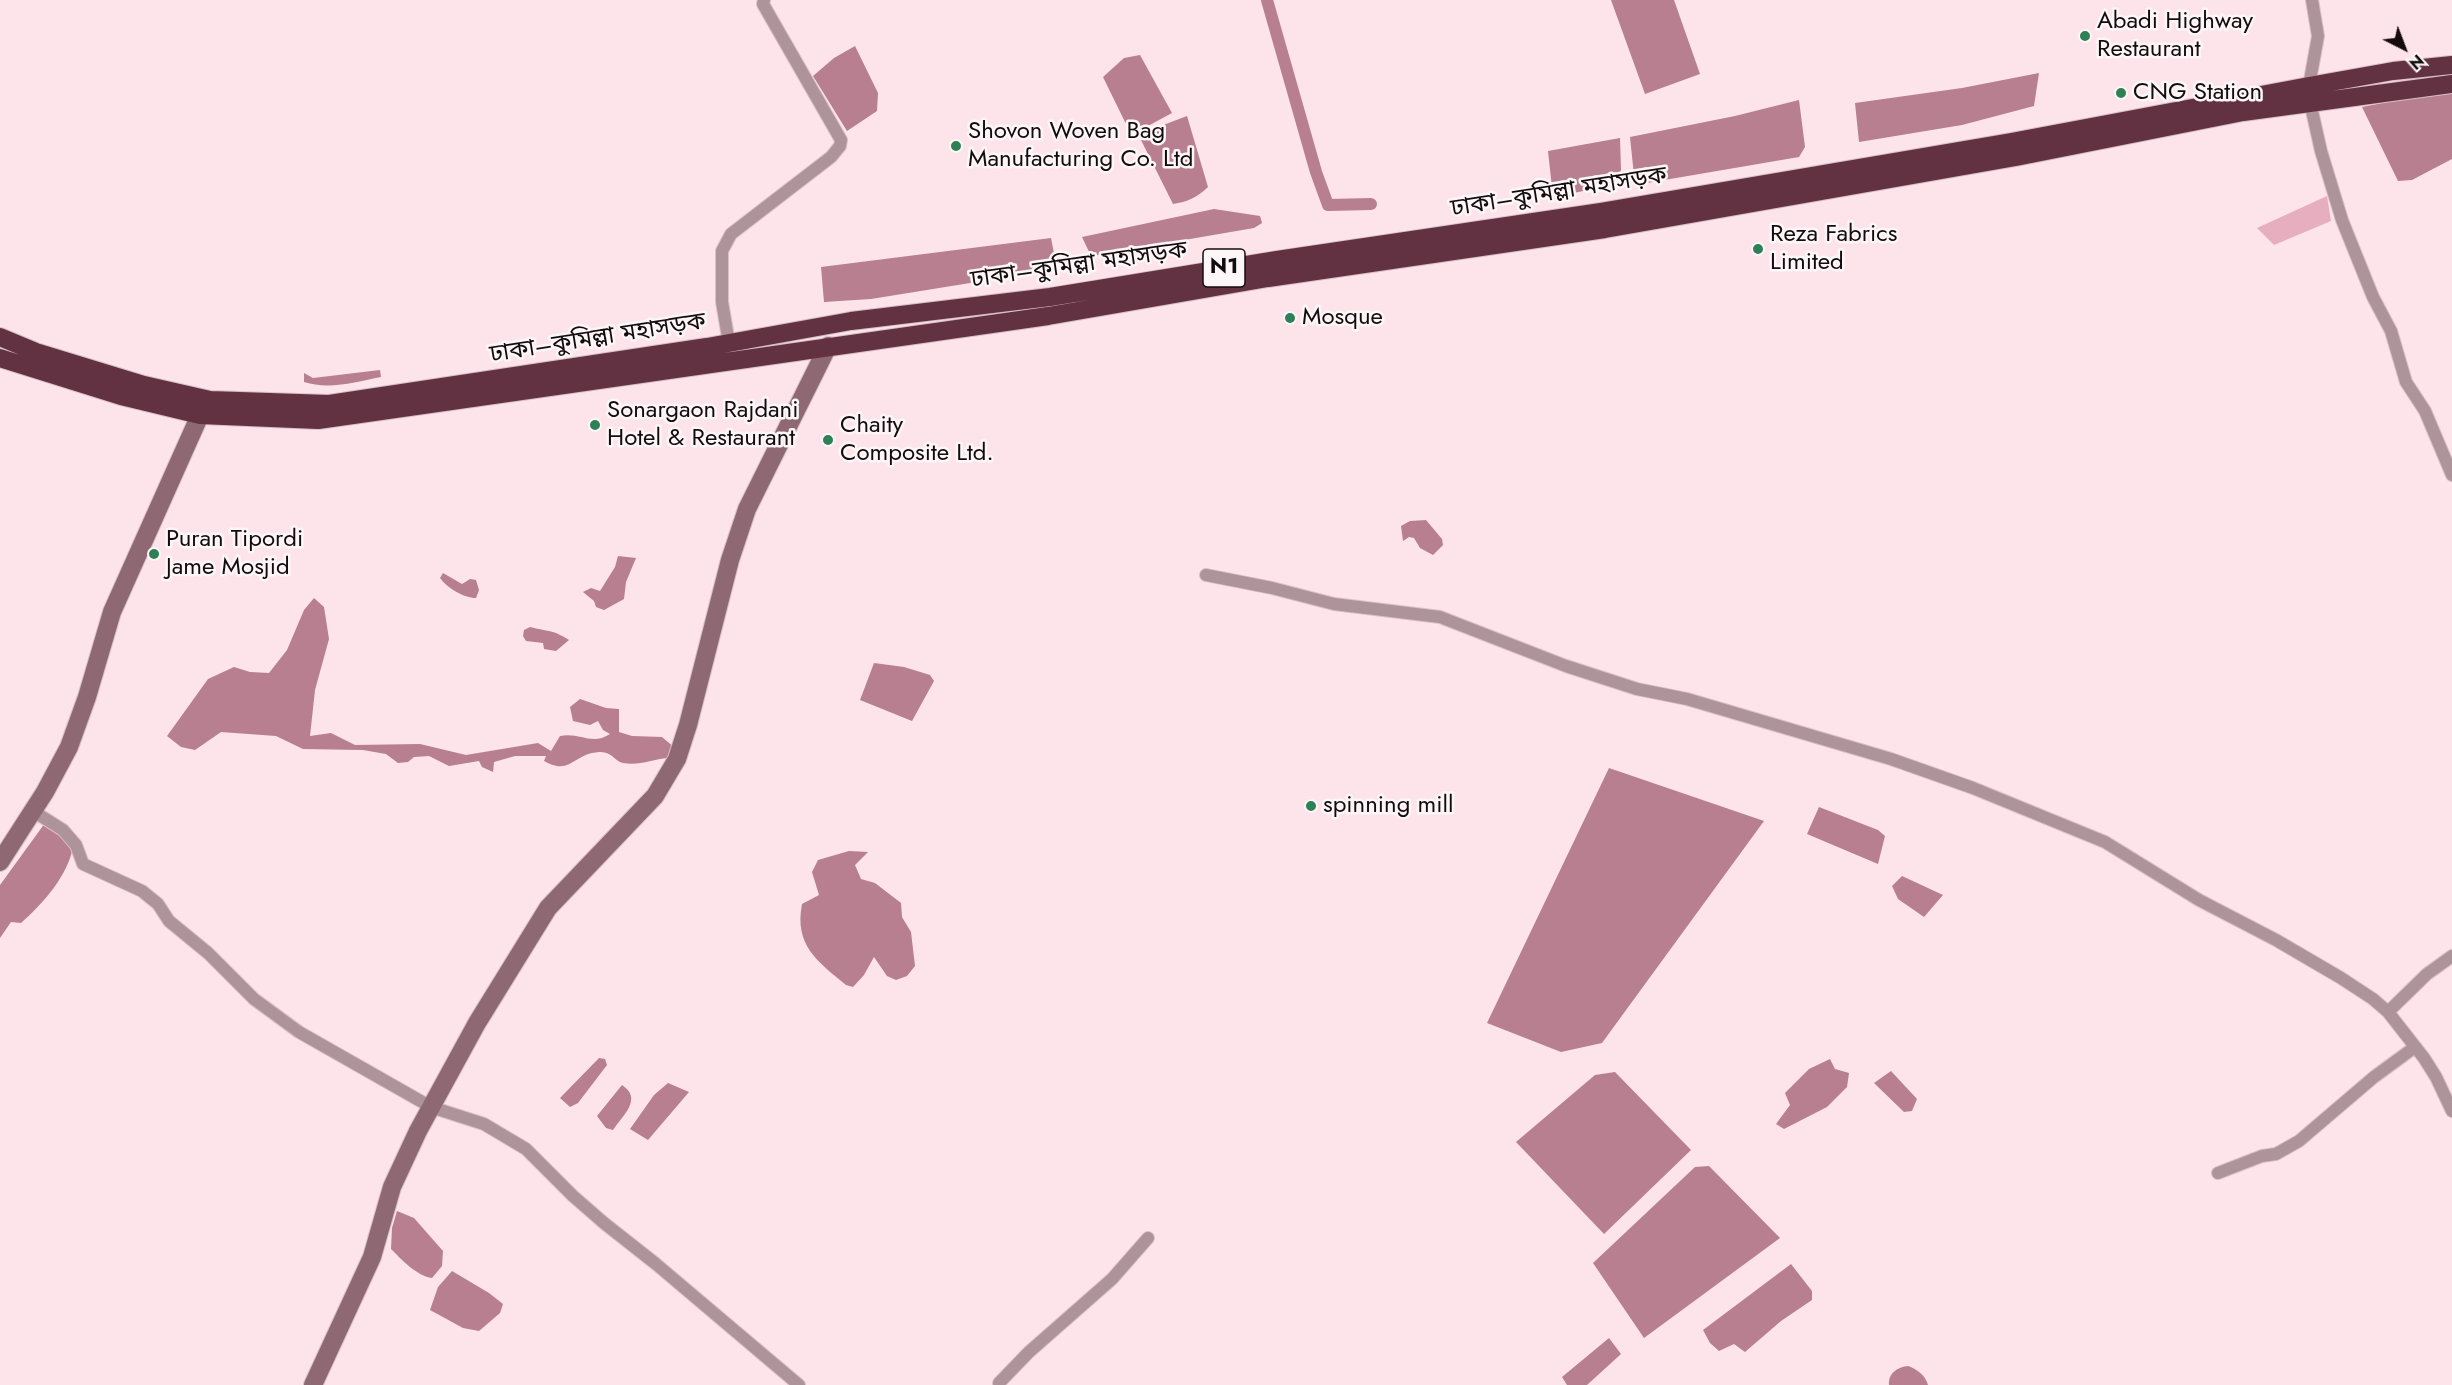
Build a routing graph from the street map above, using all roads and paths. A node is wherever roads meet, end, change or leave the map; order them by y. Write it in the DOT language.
graph roads {
  1 [pos="764,0"];
  2 [pos="2312,0"];
  3 [pos="2452,65"];
  4 [pos="2452,84"];
  5 [pos="2310,94"];
  6 [pos="0,337"];
  7 [pos="729,343"];
  8 [pos="828,346"];
  9 [pos="0,358"];
  10 [pos="206,410"];
  11 [pos="2452,475"];
  12 [pos="1206,575"];
  13 [pos="33,810"];
  14 [pos="0,862"];
  15 [pos="2452,956"];
  16 [pos="2388,1012"];
  17 [pos="2415,1047"];
  18 [pos="431,1107"];
  19 [pos="2452,1111"];
  20 [pos="2218,1173"];
  21 [pos="1148,1238"];
  22 [pos="999,1384"];
  23 [pos="313,1385"];
  24 [pos="799,1385"];
  1 -- 7 [label="street"];
  2 -- 5 [label="street"];
  3 -- 5 [label="highway, ঢাকা–কুমিল্লা মহাসড়ক / N1"];
  4 -- 5 [label="highway, ঢাকা–কুমিল্লা মহাসড়ক / N1"];
  5 -- 7 [label="highway, ঢাকা–কুমিল্লা মহাসড়ক / N1"];
  5 -- 8 [label="highway, ঢাকা–কুমিল্লা মহাসড়ক / N1"];
  5 -- 11 [label="street"];
  6 -- 10 [label="highway, ঢাকা–কুমিল্লা মহাসড়ক / N1"];
  7 -- 10 [label="highway, ঢাকা–কুমিল্লা মহাসড়ক / N1"];
  8 -- 10 [label="highway, ঢাকা–কুমিল্লা মহাসড়ক / N1"];
  8 -- 18 [label="street"];
  9 -- 10 [label="highway, ঢাকা–কুমিল্লা মহাসড়ক / N1"];
  10 -- 13 [label="street"];
  12 -- 16 [label="street"];
  13 -- 14 [label="street"];
  13 -- 18 [label="street"];
  15 -- 16 [label="street"];
  16 -- 17 [label="street"];
  17 -- 19 [label="street"];
  17 -- 20 [label="street"];
  18 -- 23 [label="street"];
  18 -- 24 [label="street"];
  21 -- 22 [label="street"];
}
